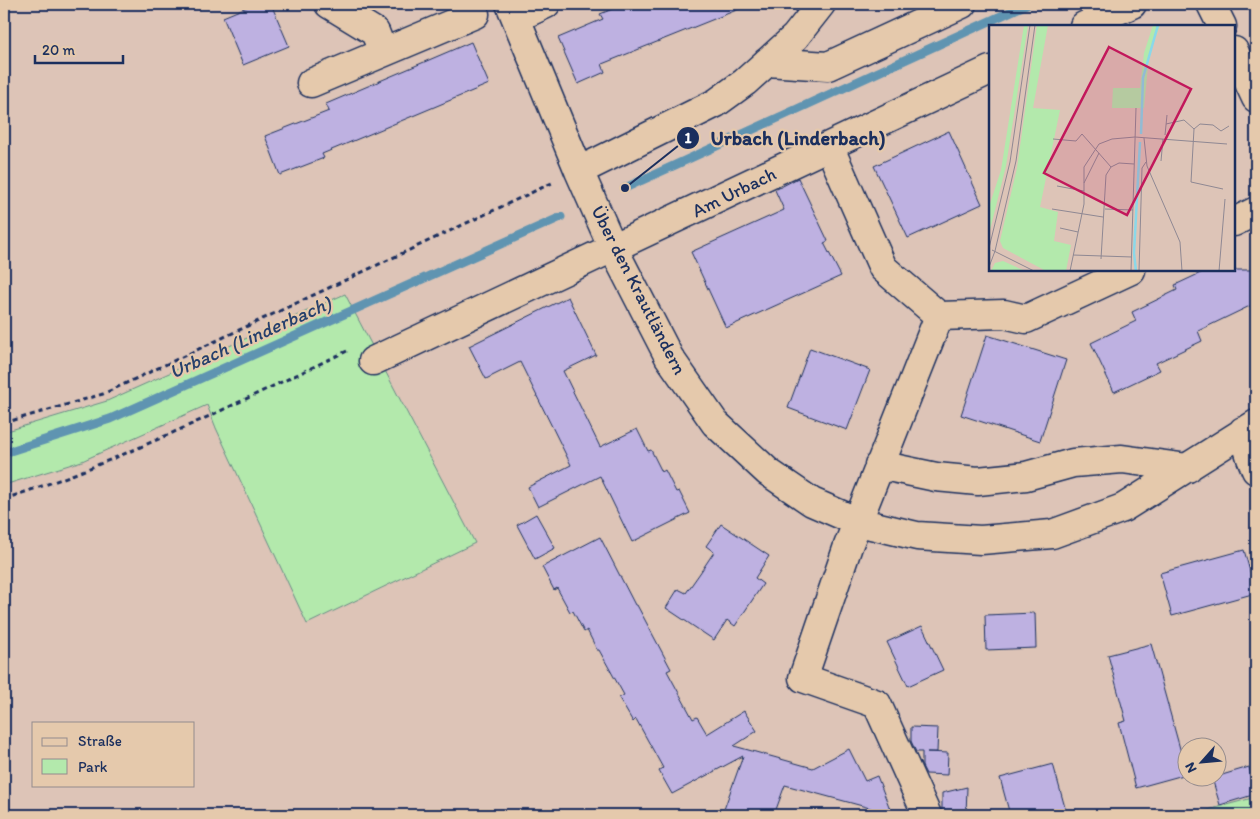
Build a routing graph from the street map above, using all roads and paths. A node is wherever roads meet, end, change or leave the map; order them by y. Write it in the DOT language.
graph roads {
  1 [pos="329,4"];
  2 [pos="546,4"];
  3 [pos="821,4"];
  4 [pos="962,4"];
  5 [pos="1132,4"];
  6 [pos="1211,4"];
  7 [pos="513,11"];
  8 [pos="475,14"];
  9 [pos="1086,25"];
  10 [pos="1222,25"];
  11 [pos="383,52"];
  12 [pos="1235,53"];
  13 [pos="767,62"];
  14 [pos="989,70"];
  15 [pos="310,83"];
  16 [pos="1256,98"];
  17 [pos="829,146"];
  18 [pos="579,171"];
  19 [pos="1256,211"];
  20 [pos="1235,222"];
  21 [pos="613,248"];
  22 [pos="1129,271"];
  23 [pos="939,316"];
  24 [pos="363,355"];
  25 [pos="4,423"];
  26 [pos="1249,428"];
  27 [pos="879,465"];
  28 [pos="1188,468"];
  29 [pos="1256,470"];
  30 [pos="4,500"];
  31 [pos="858,522"];
  32 [pos="927,815"];
  1 -- 11 [label="street"];
  2 -- 7 [label="street, Über den Krautländern"];
  3 -- 13 [label="street"];
  4 -- 13 [label="street"];
  5 -- 9 [label="street"];
  6 -- 10 [label="street"];
  7 -- 18 [label="street, Über den Krautländern"];
  8 -- 11 [label="street"];
  11 -- 15 [label="street"];
  12 -- 16 [label="street"];
  13 -- 18 [label="street"];
  14 -- 17 [label="street, Am Urbach"];
  17 -- 21 [label="street, Am Urbach"];
  17 -- 23 [label="street"];
  18 -- 21 [label="street, Über den Krautländern"];
  18 -- 25 [label="path"];
  19 -- 20 [label="street"];
  21 -- 24 [label="street, Am Urbach"];
  21 -- 31 [label="street, Über den Krautländern"];
  22 -- 23 [label="street"];
  23 -- 27 [label="street"];
  24 -- 30 [label="path"];
  26 -- 28 [label="street, Über den Krautländern"];
  26 -- 29 [label="street, Über den Krautländern"];
  27 -- 28 [label="street"];
  27 -- 31 [label="street"];
  28 -- 31 [label="street, Über den Krautländern"];
  31 -- 32 [label="street"];
}
